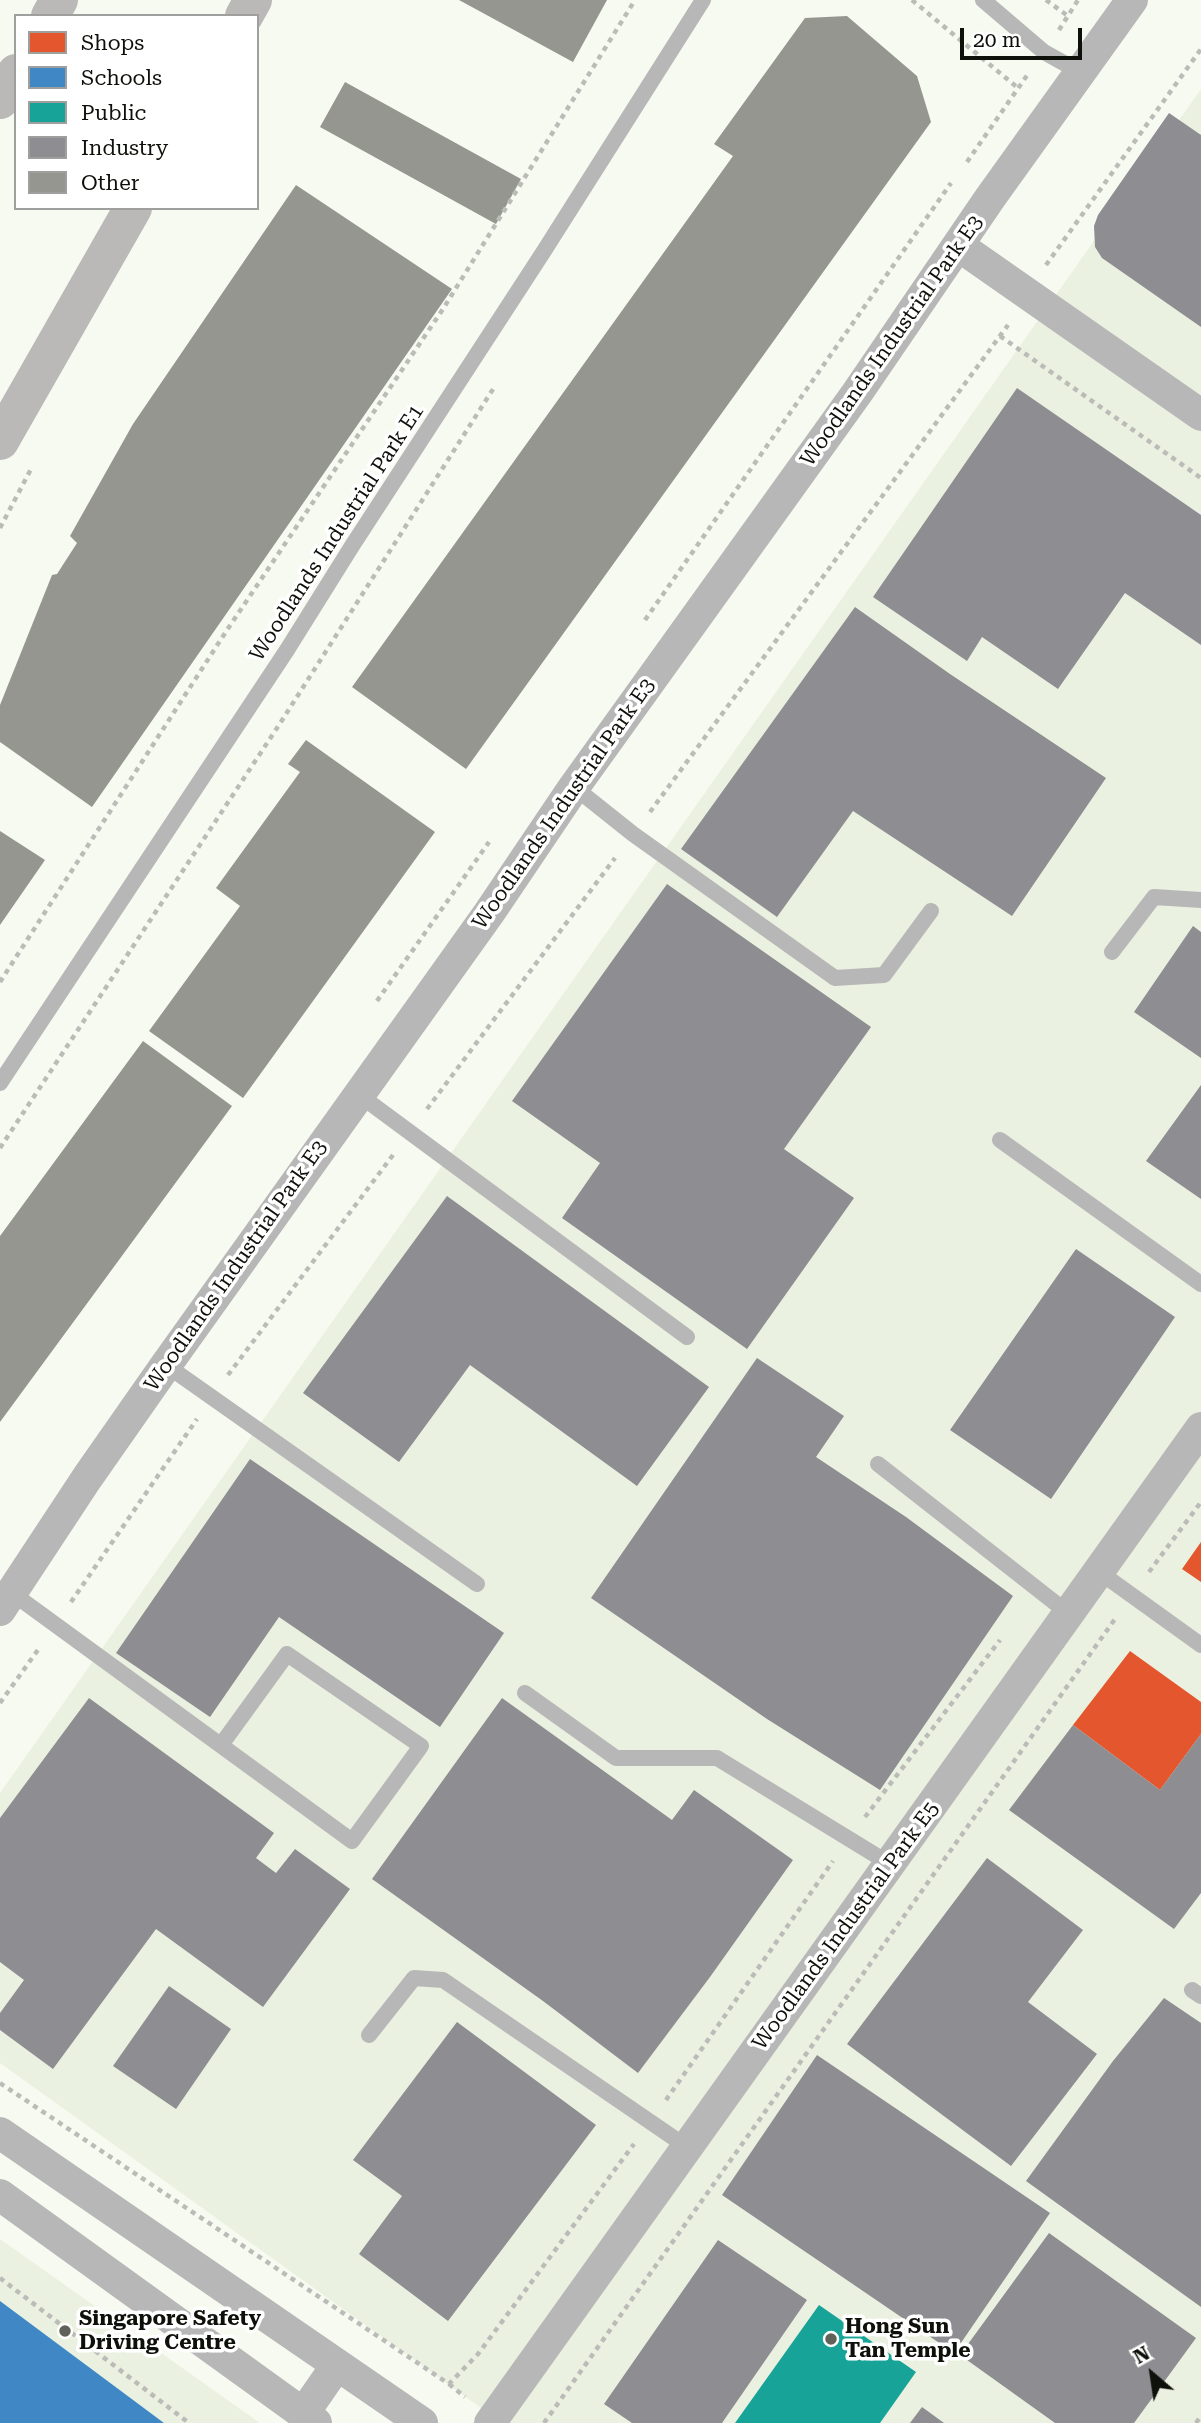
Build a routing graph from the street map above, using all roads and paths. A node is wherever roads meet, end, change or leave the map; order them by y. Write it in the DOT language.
graph roads {
  1 [pos="635,0"];
  2 [pos="703,0"];
  3 [pos="912,0"];
  4 [pos="983,0"];
  5 [pos="1046,0"];
  6 [pos="1132,0"];
  7 [pos="1068,16"];
  8 [pos="1201,49"];
  9 [pos="1080,72"];
  10 [pos="14,76"];
  11 [pos="1018,88"];
  12 [pos="0,100"];
  13 [pos="132,210"];
  14 [pos="959,246"];
  15 [pos="1030,295"];
  16 [pos="1000,336"];
  17 [pos="502,375"];
  18 [pos="1201,415"];
  19 [pos="0,441"];
  20 [pos="1201,478"];
  21 [pos="574,787"];
  22 [pos="633,834"];
  23 [pos="1201,900"];
  24 [pos="931,911"];
  25 [pos="1112,952"];
  26 [pos="0,982"];
  27 [pos="0,1083"];
  28 [pos="358,1094"];
  29 [pos="410,1132"];
  30 [pos="1000,1140"];
  31 [pos="0,1148"];
  32 [pos="1201,1284"];
  33 [pos="687,1337"];
  34 [pos="166,1365"];
  35 [pos="211,1397"];
  36 [pos="1201,1428"];
  37 [pos="878,1464"];
  38 [pos="1201,1502"];
  39 [pos="1098,1571"];
  40 [pos="477,1584"];
  41 [pos="1133,1595"];
  42 [pos="6,1602"];
  43 [pos="1068,1613"];
  44 [pos="56,1625"];
  45 [pos="1201,1645"];
  46 [pos="525,1693"];
  47 [pos="0,1703"];
  48 [pos="221,1745"];
  49 [pos="890,1864"];
  50 [pos="369,2035"];
  51 [pos="0,2133"];
  52 [pos="687,2147"];
  53 [pos="0,2194"];
  54 [pos="99,2201"];
  55 [pos="68,2244"];
  56 [pos="0,2278"];
  57 [pos="337,2365"];
  58 [pos="1201,2416"];
  59 [pos="310,2418"];
  60 [pos="189,2423"];
  61 [pos="422,2423"];
  62 [pos="490,2423"];
  63 [pos="544,2423"];
  64 [pos="1196,2423"];
  1 -- 26 [label="path"];
  2 -- 27 [label="lane, Woodlands Industrial Park E1"];
  3 -- 11 [label="path"];
  4 -- 9 [label="lane"];
  5 -- 7 [label="path"];
  6 -- 9 [label="street, Woodlands Industrial Park E3"];
  8 -- 15 [label="path"];
  9 -- 14 [label="street, Woodlands Industrial Park E3"];
  10 -- 12 [label="main road"];
  13 -- 19 [label="main road"];
  14 -- 15 [label="street"];
  14 -- 21 [label="street, Woodlands Industrial Park E3"];
  15 -- 16 [label="path"];
  15 -- 18 [label="street"];
  16 -- 20 [label="path"];
  16 -- 22 [label="path"];
  17 -- 31 [label="path"];
  21 -- 22 [label="lane"];
  21 -- 28 [label="street, Woodlands Industrial Park E3"];
  22 -- 24 [label="lane"];
  22 -- 29 [label="path"];
  23 -- 25 [label="lane"];
  28 -- 29 [label="lane"];
  28 -- 34 [label="street, Woodlands Industrial Park E3"];
  29 -- 33 [label="lane"];
  29 -- 35 [label="path"];
  30 -- 32 [label="lane"];
  34 -- 35 [label="lane"];
  34 -- 42 [label="street, Woodlands Industrial Park E3"];
  35 -- 40 [label="lane"];
  35 -- 44 [label="path"];
  36 -- 39 [label="street, Woodlands Industrial Park E5"];
  37 -- 43 [label="lane"];
  38 -- 41 [label="path"];
  39 -- 41 [label="lane"];
  39 -- 43 [label="street, Woodlands Industrial Park E5"];
  41 -- 45 [label="lane"];
  41 -- 63 [label="path"];
  42 -- 44 [label="lane"];
  43 -- 49 [label="street, Woodlands Industrial Park E5"];
  44 -- 47 [label="path"];
  44 -- 48 [label="lane"];
  46 -- 49 [label="lane"];
  48 -- 48 [label="lane"];
  49 -- 52 [label="street, Woodlands Industrial Park E5"];
  50 -- 52 [label="lane"];
  51 -- 54 [label="street"];
  52 -- 62 [label="street, Woodlands Industrial Park E5"];
  53 -- 55 [label="street"];
  54 -- 55 [label="street"];
  54 -- 57 [label="street"];
  55 -- 59 [label="street"];
  56 -- 60 [label="path"];
  57 -- 59 [label="street"];
  57 -- 61 [label="street"];
  58 -- 64 [label="path"];
}
